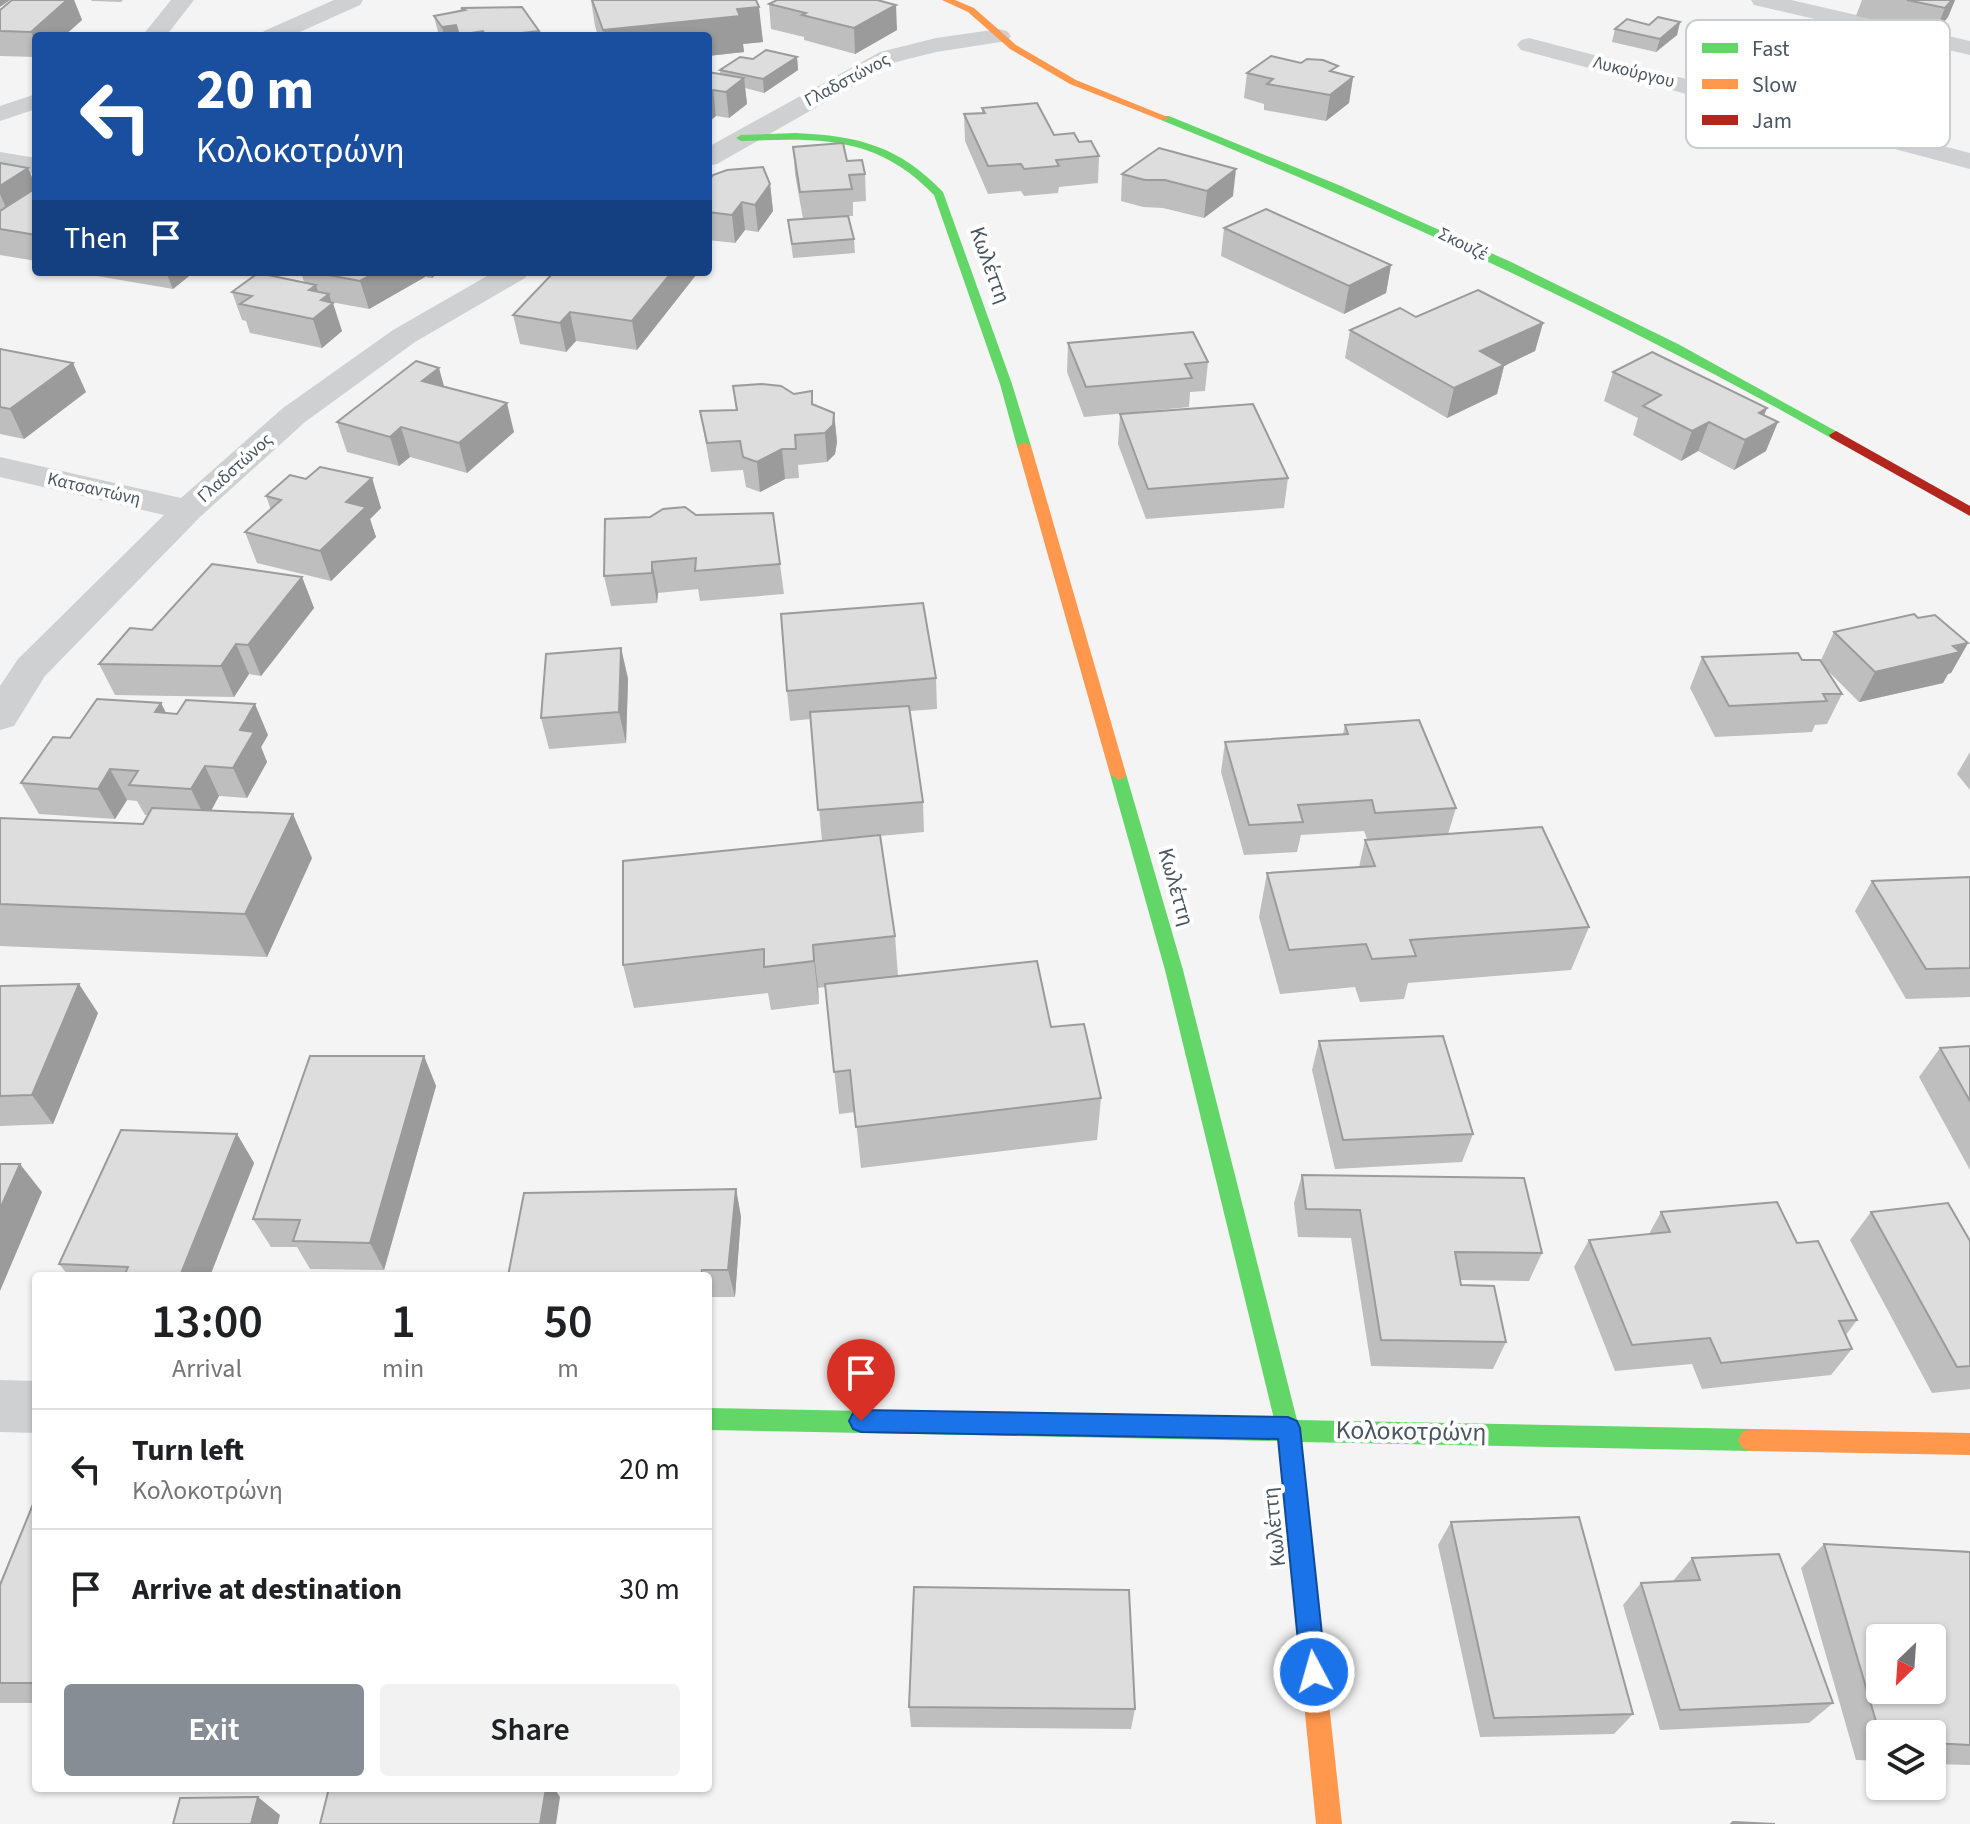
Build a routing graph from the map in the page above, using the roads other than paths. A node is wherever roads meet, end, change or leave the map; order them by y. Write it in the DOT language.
graph roads {
  1 [pos="183,0"];
  2 [pos="352,0"];
  3 [pos="947,0"];
  4 [pos="1762,0"];
  5 [pos="1803,4"];
  6 [pos="1864,20"];
  7 [pos="157,32"];
  8 [pos="281,32"];
  9 [pos="999,36"];
  10 [pos="1950,43"];
  11 [pos="1529,45"];
  12 [pos="1970,48"];
  13 [pos="1686,86"];
  14 [pos="32,102"];
  15 [pos="0,114"];
  16 [pos="741,138"];
  17 [pos="1921,148"];
  18 [pos="712,156"];
  19 [pos="0,160"];
  20 [pos="1970,161"];
  21 [pos="32,165"];
  22 [pos="508,276"];
  23 [pos="0,467"];
  24 [pos="188,510"];
  25 [pos="1970,512"];
  26 [pos="0,717"];
  27 [pos="0,1406"];
  28 [pos="32,1407"];
  29 [pos="712,1419"];
  30 [pos="1288,1428"];
  31 [pos="1970,1444"];
  32 [pos="1329,1824"];
  1 -- 7 [label="street"];
  2 -- 8 [label="street"];
  3 -- 9 [label="street, Σκουζέ"];
  4 -- 5 [label="street"];
  5 -- 6 [label="street"];
  9 -- 16 [label="street, Γλαδστώνος"];
  9 -- 25 [label="street, Σκουζέ"];
  10 -- 12 [label="street"];
  11 -- 13 [label="street, Λυκούργου"];
  14 -- 15 [label="street"];
  16 -- 18 [label="street, Γλαδστώνος"];
  16 -- 30 [label="street, Κωλέττη"];
  17 -- 20 [label="street, Λυκούργου"];
  19 -- 21 [label="street"];
  22 -- 24 [label="street, Γλαδστώνος"];
  23 -- 24 [label="street, Κατσαντώνη"];
  24 -- 26 [label="street, Γλαδστώνος"];
  27 -- 28 [label="street"];
  29 -- 30 [label="street, Κολοκοτρώνη"];
  30 -- 31 [label="street, Κολοκοτρώνη"];
  30 -- 32 [label="street, Κωλέττη"];
}
